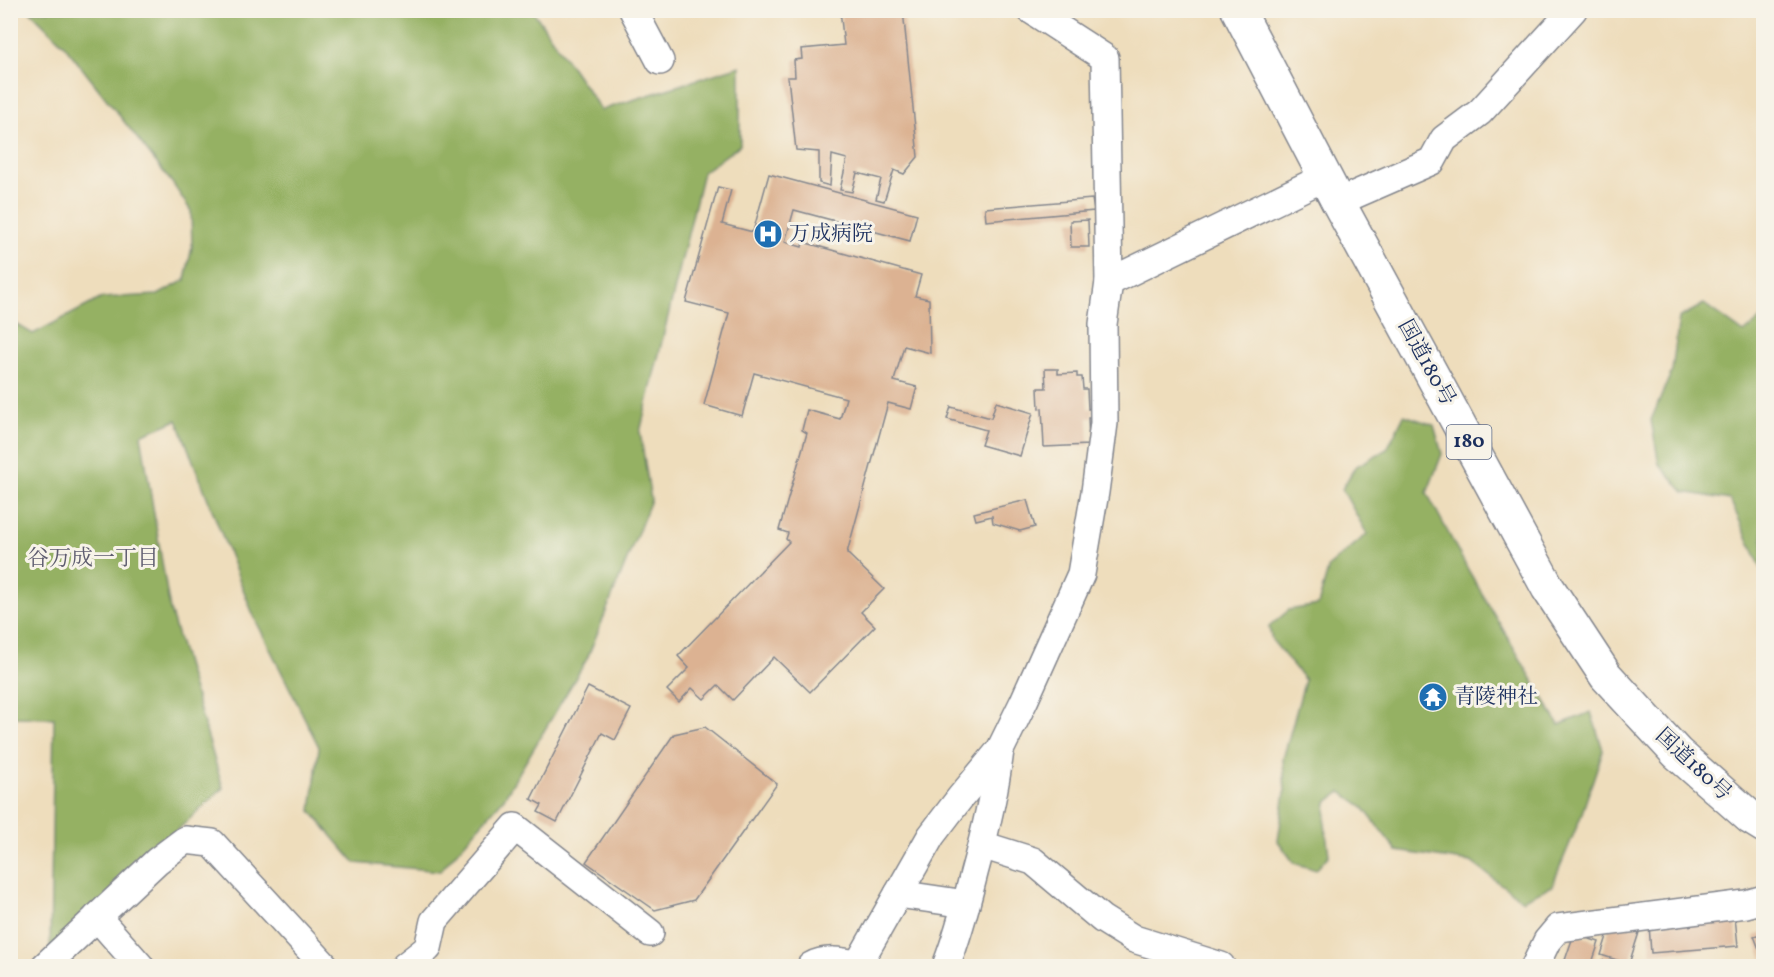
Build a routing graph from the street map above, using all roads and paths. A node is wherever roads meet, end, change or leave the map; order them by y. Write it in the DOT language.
graph roads {
  1 [pos="633,10"];
  2 [pos="1031,10"];
  3 [pos="1238,10"];
  4 [pos="1573,10"];
  5 [pos="660,61"];
  6 [pos="1331,190"];
  7 [pos="1109,282"];
  8 [pos="1000,750"];
  9 [pos="1764,826"];
  10 [pos="982,844"];
  11 [pos="898,894"];
  12 [pos="1764,899"];
  13 [pos="966,904"];
  14 [pos="97,917"];
  15 [pos="650,933"];
  16 [pos="857,965"];
  17 [pos="45,966"];
  18 [pos="140,966"];
  19 [pos="325,966"];
  20 [pos="405,966"];
  21 [pos="811,966"];
  22 [pos="946,966"];
  23 [pos="1221,966"];
  24 [pos="1535,966"];
  1 -- 5 [label="street"];
  2 -- 7 [label="street"];
  3 -- 6 [label="highway, 国道180号 / 180"];
  4 -- 6 [label="street"];
  6 -- 7 [label="street"];
  6 -- 9 [label="highway, 国道180号 / 180"];
  7 -- 8 [label="street"];
  8 -- 10 [label="street"];
  8 -- 11 [label="street"];
  10 -- 13 [label="street"];
  10 -- 23 [label="street"];
  11 -- 13 [label="street"];
  11 -- 16 [label="street"];
  12 -- 24 [label="street"];
  13 -- 22 [label="street"];
  14 -- 17 [label="street"];
  14 -- 18 [label="street"];
  14 -- 19 [label="street"];
  15 -- 20 [label="street"];
  16 -- 21 [label="street"];
}
